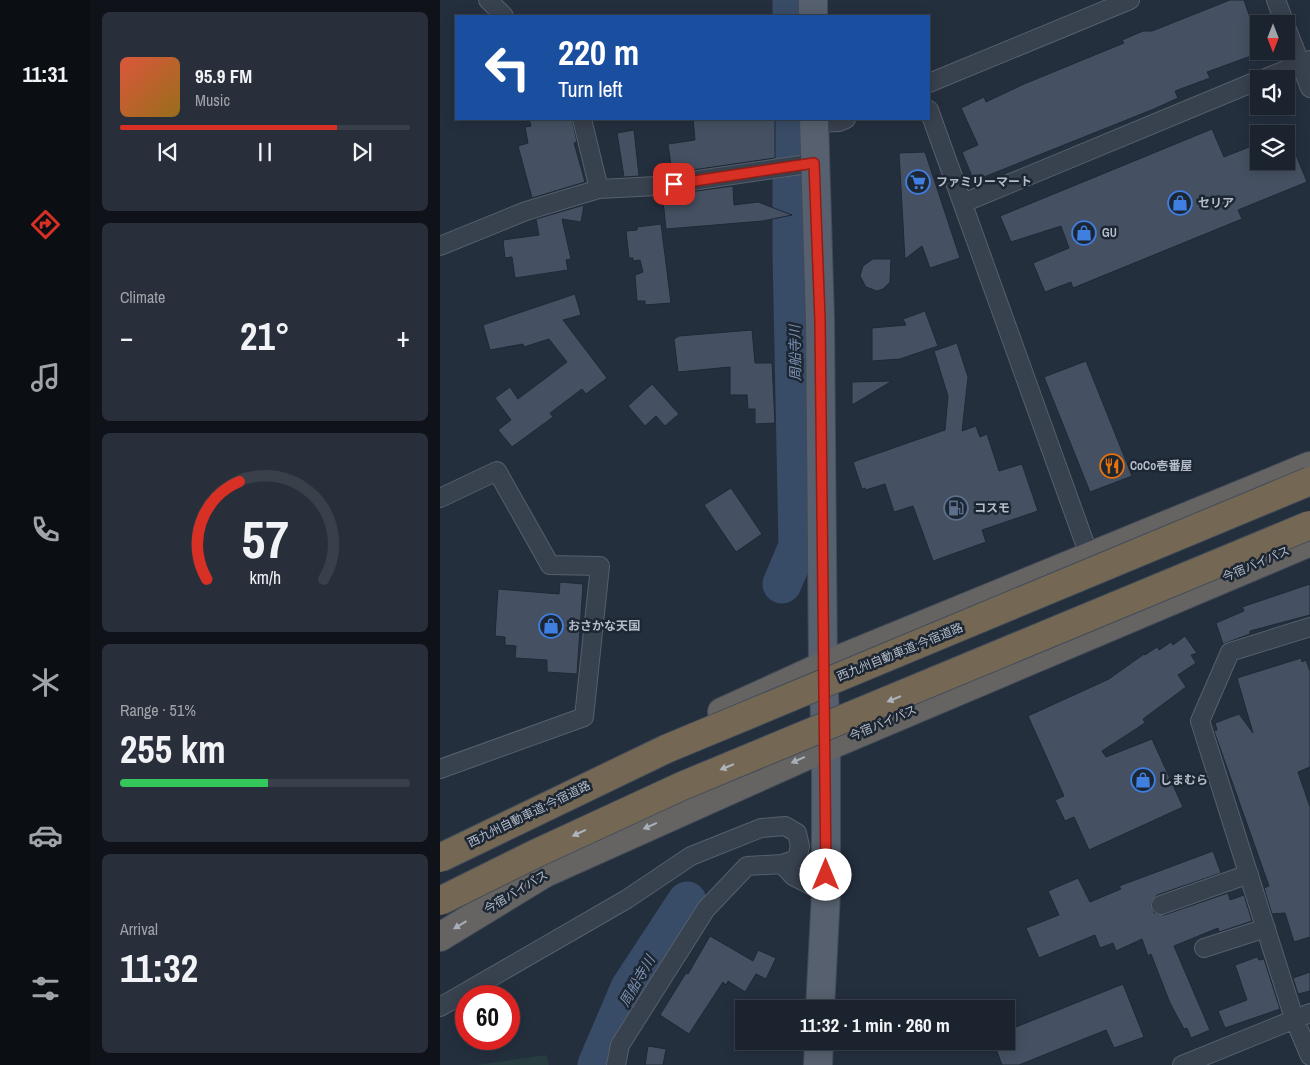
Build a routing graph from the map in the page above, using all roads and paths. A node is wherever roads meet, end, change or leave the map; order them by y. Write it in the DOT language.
graph roads {
  1 [pos="488,0"];
  2 [pos="813,0"];
  3 [pos="1130,0"];
  4 [pos="1276,0"];
  5 [pos="503,15"];
  6 [pos="813,15"];
  7 [pos="1282,15"];
  8 [pos="1295,42"];
  9 [pos="1305,61"];
  10 [pos="1284,70"];
  11 [pos="930,83"];
  12 [pos="1250,84"];
  13 [pos="1310,88"];
  14 [pos="930,113"];
  15 [pos="582,120"];
  16 [pos="844,120"];
  17 [pos="814,121"];
  18 [pos="814,163"];
  19 [pos="599,189"];
  20 [pos="963,203"];
  21 [pos="440,246"];
  22 [pos="1310,466"];
  23 [pos="1310,481"];
  24 [pos="440,498"];
  25 [pos="1310,525"];
  26 [pos="1310,542"];
  27 [pos="1089,555"];
  28 [pos="1309,631"];
  29 [pos="822,666"];
  30 [pos="826,747"];
  31 [pos="440,769"];
  32 [pos="440,844"];
  33 [pos="440,858"];
  34 [pos="782,864"];
  35 [pos="1249,874"];
  36 [pos="826,893"];
  37 [pos="440,901"];
  38 [pos="1161,905"];
  39 [pos="1266,928"];
  40 [pos="440,937"];
  41 [pos="1204,948"];
  42 [pos="820,1000"];
  43 [pos="440,1007"];
  44 [pos="1302,1016"];
  45 [pos="819,1050"];
  46 [pos="1310,1056"];
  47 [pos="616,1065"];
  48 [pos="818,1065"];
  49 [pos="1182,1065"];
  1 -- 5 [label="street"];
  2 -- 6 [label="main road"];
  3 -- 11 [label="street"];
  4 -- 7 [label="street"];
  8 -- 9 [label="street"];
  9 -- 10 [label="street"];
  9 -- 13 [label="street"];
  12 -- 20 [label="street"];
  14 -- 20 [label="street"];
  15 -- 19 [label="street"];
  16 -- 17 [label="street"];
  17 -- 18 [label="main road"];
  18 -- 19 [label="street"];
  18 -- 29 [label="main road"];
  19 -- 21 [label="street"];
  20 -- 27 [label="street"];
  22 -- 27 [label="highway"];
  23 -- 33 [label="highway, 西九州自動車道;今宿道路, bridge"];
  24 -- 31 [label="street"];
  25 -- 37 [label="highway, one-way, bridge"];
  26 -- 30 [label="highway, 今宿バイパス"];
  27 -- 29 [label="highway"];
  28 -- 35 [label="street"];
  29 -- 30 [label="main road"];
  29 -- 32 [label="highway"];
  30 -- 36 [label="main road"];
  30 -- 40 [label="highway, 今宿バイパス, one-way"];
  34 -- 36 [label="street"];
  34 -- 43 [label="street"];
  34 -- 47 [label="street"];
  35 -- 38 [label="street"];
  35 -- 39 [label="street"];
  36 -- 42 [label="main road"];
  39 -- 41 [label="street"];
  39 -- 44 [label="street"];
  44 -- 46 [label="street"];
  44 -- 49 [label="street"];
  45 -- 48 [label="main road"];
}
